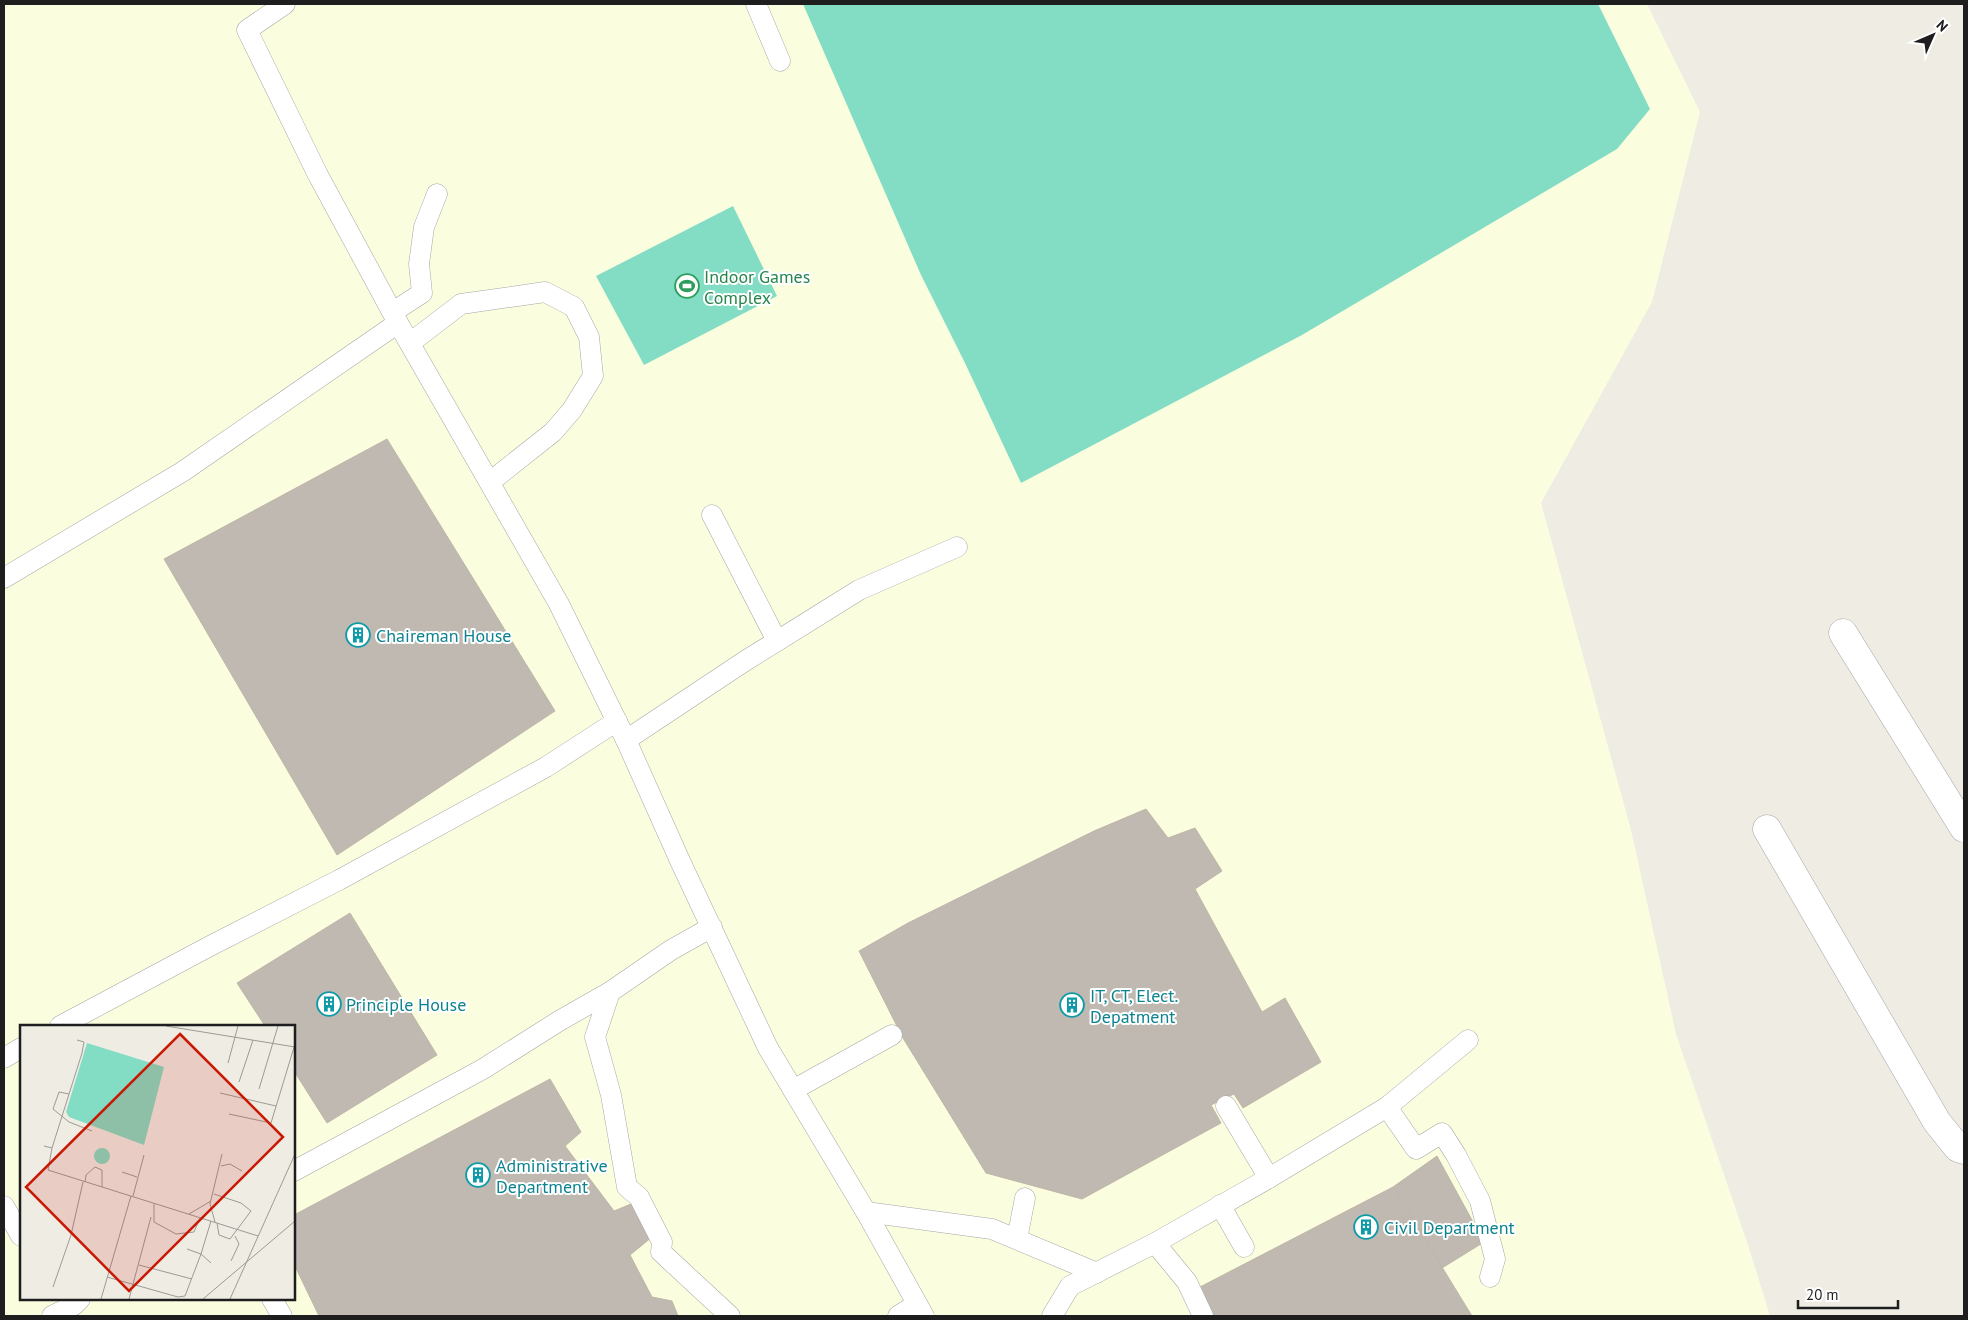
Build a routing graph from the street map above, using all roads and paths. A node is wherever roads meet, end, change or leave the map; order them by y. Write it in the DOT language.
graph roads {
  1 [pos="285,4"];
  2 [pos="756,4"];
  3 [pos="780,61"];
  4 [pos="437,194"];
  5 [pos="396,318"];
  6 [pos="410,344"];
  7 [pos="490,482"];
  8 [pos="712,515"];
  9 [pos="957,546"];
  10 [pos="4,578"];
  11 [pos="1843,632"];
  12 [pos="777,641"];
  13 [pos="617,721"];
  14 [pos="626,740"];
  15 [pos="1964,828"];
  16 [pos="1767,829"];
  17 [pos="712,927"];
  18 [pos="610,992"];
  19 [pos="62,1025"];
  20 [pos="892,1036"];
  21 [pos="1468,1040"];
  22 [pos="20,1049"];
  23 [pos="4,1058"];
  24 [pos="793,1090"];
  25 [pos="1226,1106"];
  26 [pos="1387,1107"];
  27 [pos="1964,1150"];
  28 [pos="295,1170"];
  29 [pos="1269,1178"];
  30 [pos="1025,1198"];
  31 [pos="1220,1205"];
  32 [pos="4,1206"];
  33 [pos="866,1212"];
  34 [pos="20,1234"];
  35 [pos="1017,1239"];
  36 [pos="1155,1242"];
  37 [pos="1244,1247"];
  38 [pos="1096,1273"];
  39 [pos="1490,1277"];
  40 [pos="273,1300"];
  41 [pos="76,1305"];
  42 [pos="921,1310"];
  43 [pos="52,1316"];
  44 [pos="282,1316"];
  45 [pos="730,1316"];
  46 [pos="898,1316"];
  47 [pos="1052,1316"];
  48 [pos="1203,1316"];
  1 -- 5 [label="lane"];
  2 -- 3 [label="lane"];
  4 -- 5 [label="lane"];
  5 -- 6 [label="lane"];
  5 -- 10 [label="lane"];
  6 -- 7 [label="lane"];
  6 -- 7 [label="lane"];
  7 -- 13 [label="lane"];
  8 -- 12 [label="lane"];
  9 -- 12 [label="lane"];
  11 -- 15 [label="street"];
  12 -- 14 [label="lane"];
  13 -- 14 [label="lane"];
  13 -- 19 [label="lane"];
  14 -- 17 [label="lane"];
  16 -- 27 [label="street"];
  17 -- 18 [label="lane"];
  17 -- 24 [label="lane"];
  18 -- 28 [label="lane"];
  18 -- 45 [label="lane"];
  20 -- 24 [label="lane"];
  21 -- 26 [label="lane"];
  22 -- 23 [label="lane"];
  24 -- 33 [label="lane"];
  25 -- 29 [label="lane"];
  26 -- 29 [label="lane"];
  26 -- 39 [label="lane"];
  29 -- 31 [label="lane"];
  30 -- 35 [label="lane"];
  31 -- 36 [label="lane"];
  31 -- 37 [label="lane"];
  32 -- 34 [label="lane"];
  33 -- 35 [label="lane"];
  33 -- 42 [label="lane"];
  35 -- 38 [label="lane"];
  36 -- 38 [label="lane"];
  36 -- 48 [label="lane"];
  38 -- 47 [label="lane"];
  40 -- 44 [label="lane"];
  41 -- 43 [label="lane"];
  42 -- 46 [label="lane"];
}
